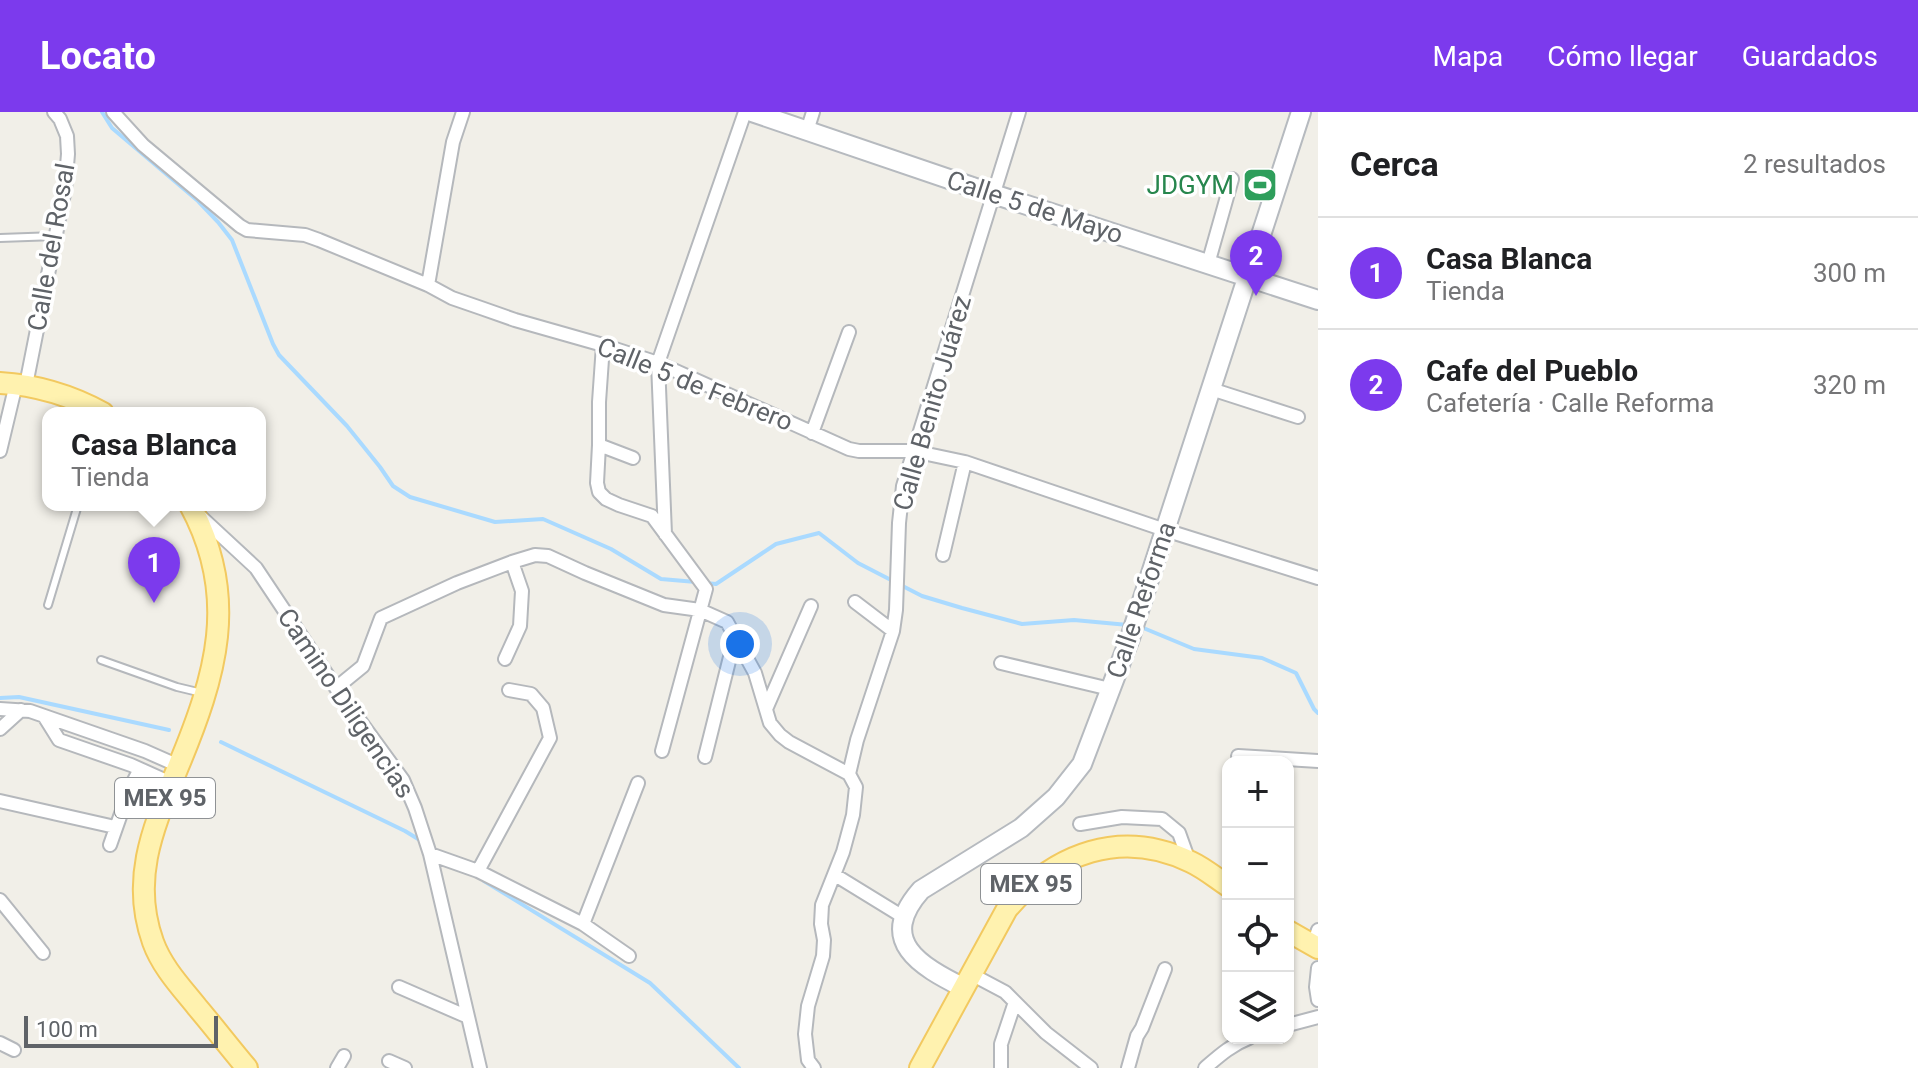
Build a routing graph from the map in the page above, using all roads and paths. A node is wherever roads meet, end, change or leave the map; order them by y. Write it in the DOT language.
graph roads {
  1 [pos="54,112"];
  2 [pos="113,112"];
  3 [pos="463,112"];
  4 [pos="745,112"];
  5 [pos="752,112"];
  6 [pos="813,112"];
  7 [pos="1019,112"];
  8 [pos="1301,112"];
  9 [pos="807,131"];
  10 [pos="1232,179"];
  11 [pos="993,194"];
  12 [pos="57,236"];
  13 [pos="0,238"];
  14 [pos="1208,264"];
  15 [pos="1247,277"];
  16 [pos="428,285"];
  17 [pos="1318,300"];
  18 [pos="849,332"];
  19 [pos="603,345"];
  20 [pos="658,363"];
  21 [pos="14,384"];
  22 [pos="1211,389"];
  23 [pos="90,407"];
  24 [pos="1298,417"];
  25 [pos="812,433"];
  26 [pos="599,445"];
  27 [pos="0,451"];
  28 [pos="913,451"];
  29 [pos="633,458"];
  30 [pos="965,462"];
  31 [pos="76,511"];
  32 [pos="193,511"];
  33 [pos="195,511"];
  34 [pos="1165,530"];
  35 [pos="665,534"];
  36 [pos="943,555"];
  37 [pos="512,562"];
  38 [pos="1318,578"];
  39 [pos="855,602"];
  40 [pos="48,605"];
  41 [pos="811,606"];
  42 [pos="700,610"];
  43 [pos="893,631"];
  44 [pos="735,637"];
  45 [pos="505,659"];
  46 [pos="101,660"];
  47 [pos="1001,663"];
  48 [pos="336,688"];
  49 [pos="1110,689"];
  50 [pos="509,690"];
  51 [pos="205,694"];
  52 [pos="0,709"];
  53 [pos="766,709"];
  54 [pos="21,710"];
  55 [pos="44,716"];
  56 [pos="0,729"];
  57 [pos="662,751"];
  58 [pos="705,757"];
  59 [pos="1294,760"];
  60 [pos="1318,761"];
  61 [pos="140,769"];
  62 [pos="849,774"];
  63 [pos="175,775"];
  64 [pos="638,783"];
  65 [pos="0,801"];
  66 [pos="1080,824"];
  67 [pos="115,827"];
  68 [pos="110,845"];
  69 [pos="432,855"];
  70 [pos="1189,861"];
  71 [pos="477,871"];
  72 [pos="835,875"];
  73 [pos="1222,882"];
  74 [pos="0,900"];
  75 [pos="905,918"];
  76 [pos="583,924"];
  77 [pos="1294,933"];
  78 [pos="1316,941"];
  79 [pos="43,953"];
  80 [pos="629,956"];
  81 [pos="1318,968"];
  82 [pos="1165,969"];
  83 [pos="968,981"];
  84 [pos="399,987"];
  85 [pos="1318,1000"];
  86 [pos="1015,1002"];
  87 [pos="468,1017"];
  88 [pos="1318,1017"];
  89 [pos="1294,1023"];
  90 [pos="0,1043"];
  91 [pos="1237,1044"];
  92 [pos="14,1050"];
  93 [pos="344,1056"];
  94 [pos="389,1061"];
  95 [pos="247,1068"];
  96 [pos="337,1068"];
  97 [pos="405,1068"];
  98 [pos="480,1068"];
  99 [pos="814,1068"];
  100 [pos="920,1068"];
  101 [pos="1001,1068"];
  102 [pos="1091,1068"];
  103 [pos="1128,1068"];
  104 [pos="1205,1068"];
  1 -- 12 [label="street, Calle del Rosal"];
  2 -- 16 [label="street, Calle 5 de Febrero"];
  3 -- 16 [label="street"];
  4 -- 20 [label="street"];
  5 -- 9 [label="street, Calle 5 de Mayo"];
  6 -- 9 [label="street"];
  7 -- 11 [label="street, Calle Benito Juárez"];
  8 -- 15 [label="street, Calle Reforma"];
  9 -- 11 [label="street, Calle 5 de Mayo"];
  10 -- 14 [label="street"];
  11 -- 14 [label="street, Calle 5 de Mayo"];
  11 -- 28 [label="street, Calle Benito Juárez"];
  12 -- 13 [label="lane"];
  12 -- 21 [label="street, Calle del Rosal"];
  14 -- 15 [label="street, Calle 5 de Mayo"];
  15 -- 17 [label="street, Calle 5 de Mayo"];
  15 -- 22 [label="street, Calle Reforma"];
  16 -- 19 [label="street, Calle 5 de Febrero"];
  18 -- 25 [label="street"];
  19 -- 20 [label="street, Calle 5 de Febrero"];
  19 -- 26 [label="street"];
  20 -- 25 [label="street, Calle 5 de Febrero"];
  20 -- 35 [label="street"];
  21 -- 23 [label="main road"];
  21 -- 27 [label="street, Calle del Rosal"];
  22 -- 24 [label="street"];
  22 -- 34 [label="street, Calle Reforma"];
  25 -- 28 [label="street, Calle 5 de Febrero"];
  26 -- 29 [label="street"];
  26 -- 35 [label="street"];
  28 -- 30 [label="street, Calle 5 de Febrero"];
  28 -- 43 [label="street, Calle Benito Juárez"];
  30 -- 34 [label="street, Calle 5 de Febrero"];
  30 -- 36 [label="street"];
  31 -- 40 [label="lane"];
  32 -- 51 [label="main road, MEX 95"];
  33 -- 48 [label="street, Camino Diligencias"];
  34 -- 38 [label="street, Calle 5 de Febrero"];
  34 -- 49 [label="street, Calle Reforma"];
  35 -- 42 [label="street"];
  37 -- 42 [label="street"];
  37 -- 45 [label="street"];
  37 -- 48 [label="street"];
  39 -- 43 [label="street"];
  41 -- 53 [label="street"];
  42 -- 44 [label="street"];
  42 -- 57 [label="street"];
  43 -- 62 [label="street, Calle Benito Juárez"];
  44 -- 53 [label="street"];
  44 -- 58 [label="street"];
  46 -- 51 [label="lane"];
  47 -- 49 [label="street"];
  48 -- 69 [label="street, Camino Diligencias"];
  49 -- 75 [label="street, Calle Reforma"];
  50 -- 71 [label="street"];
  51 -- 63 [label="main road, MEX 95"];
  52 -- 54 [label="street"];
  53 -- 62 [label="street"];
  54 -- 55 [label="street"];
  54 -- 56 [label="street"];
  55 -- 61 [label="street"];
  55 -- 63 [label="street"];
  59 -- 60 [label="street"];
  61 -- 63 [label="street"];
  61 -- 67 [label="street"];
  62 -- 72 [label="street, Calle Benito Juárez"];
  63 -- 95 [label="main road, MEX 95"];
  64 -- 76 [label="street"];
  65 -- 67 [label="street"];
  66 -- 70 [label="street"];
  67 -- 68 [label="street"];
  69 -- 71 [label="street"];
  69 -- 87 [label="street, Camino Diligencias"];
  70 -- 73 [label="main road, MEX 95"];
  70 -- 83 [label="main road, MEX 95"];
  71 -- 76 [label="street"];
  72 -- 75 [label="street"];
  72 -- 99 [label="street, Calle Benito Juárez"];
  74 -- 79 [label="street"];
  75 -- 83 [label="street"];
  76 -- 80 [label="street"];
  77 -- 78 [label="main road"];
  81 -- 85 [label="street"];
  82 -- 103 [label="street"];
  83 -- 86 [label="street"];
  83 -- 100 [label="main road, MEX 95"];
  84 -- 87 [label="street"];
  86 -- 101 [label="street"];
  86 -- 102 [label="street"];
  87 -- 98 [label="street, Camino Diligencias"];
  88 -- 89 [label="street"];
  90 -- 92 [label="street"];
  91 -- 104 [label="street"];
  93 -- 96 [label="street"];
  94 -- 97 [label="street"];
}
